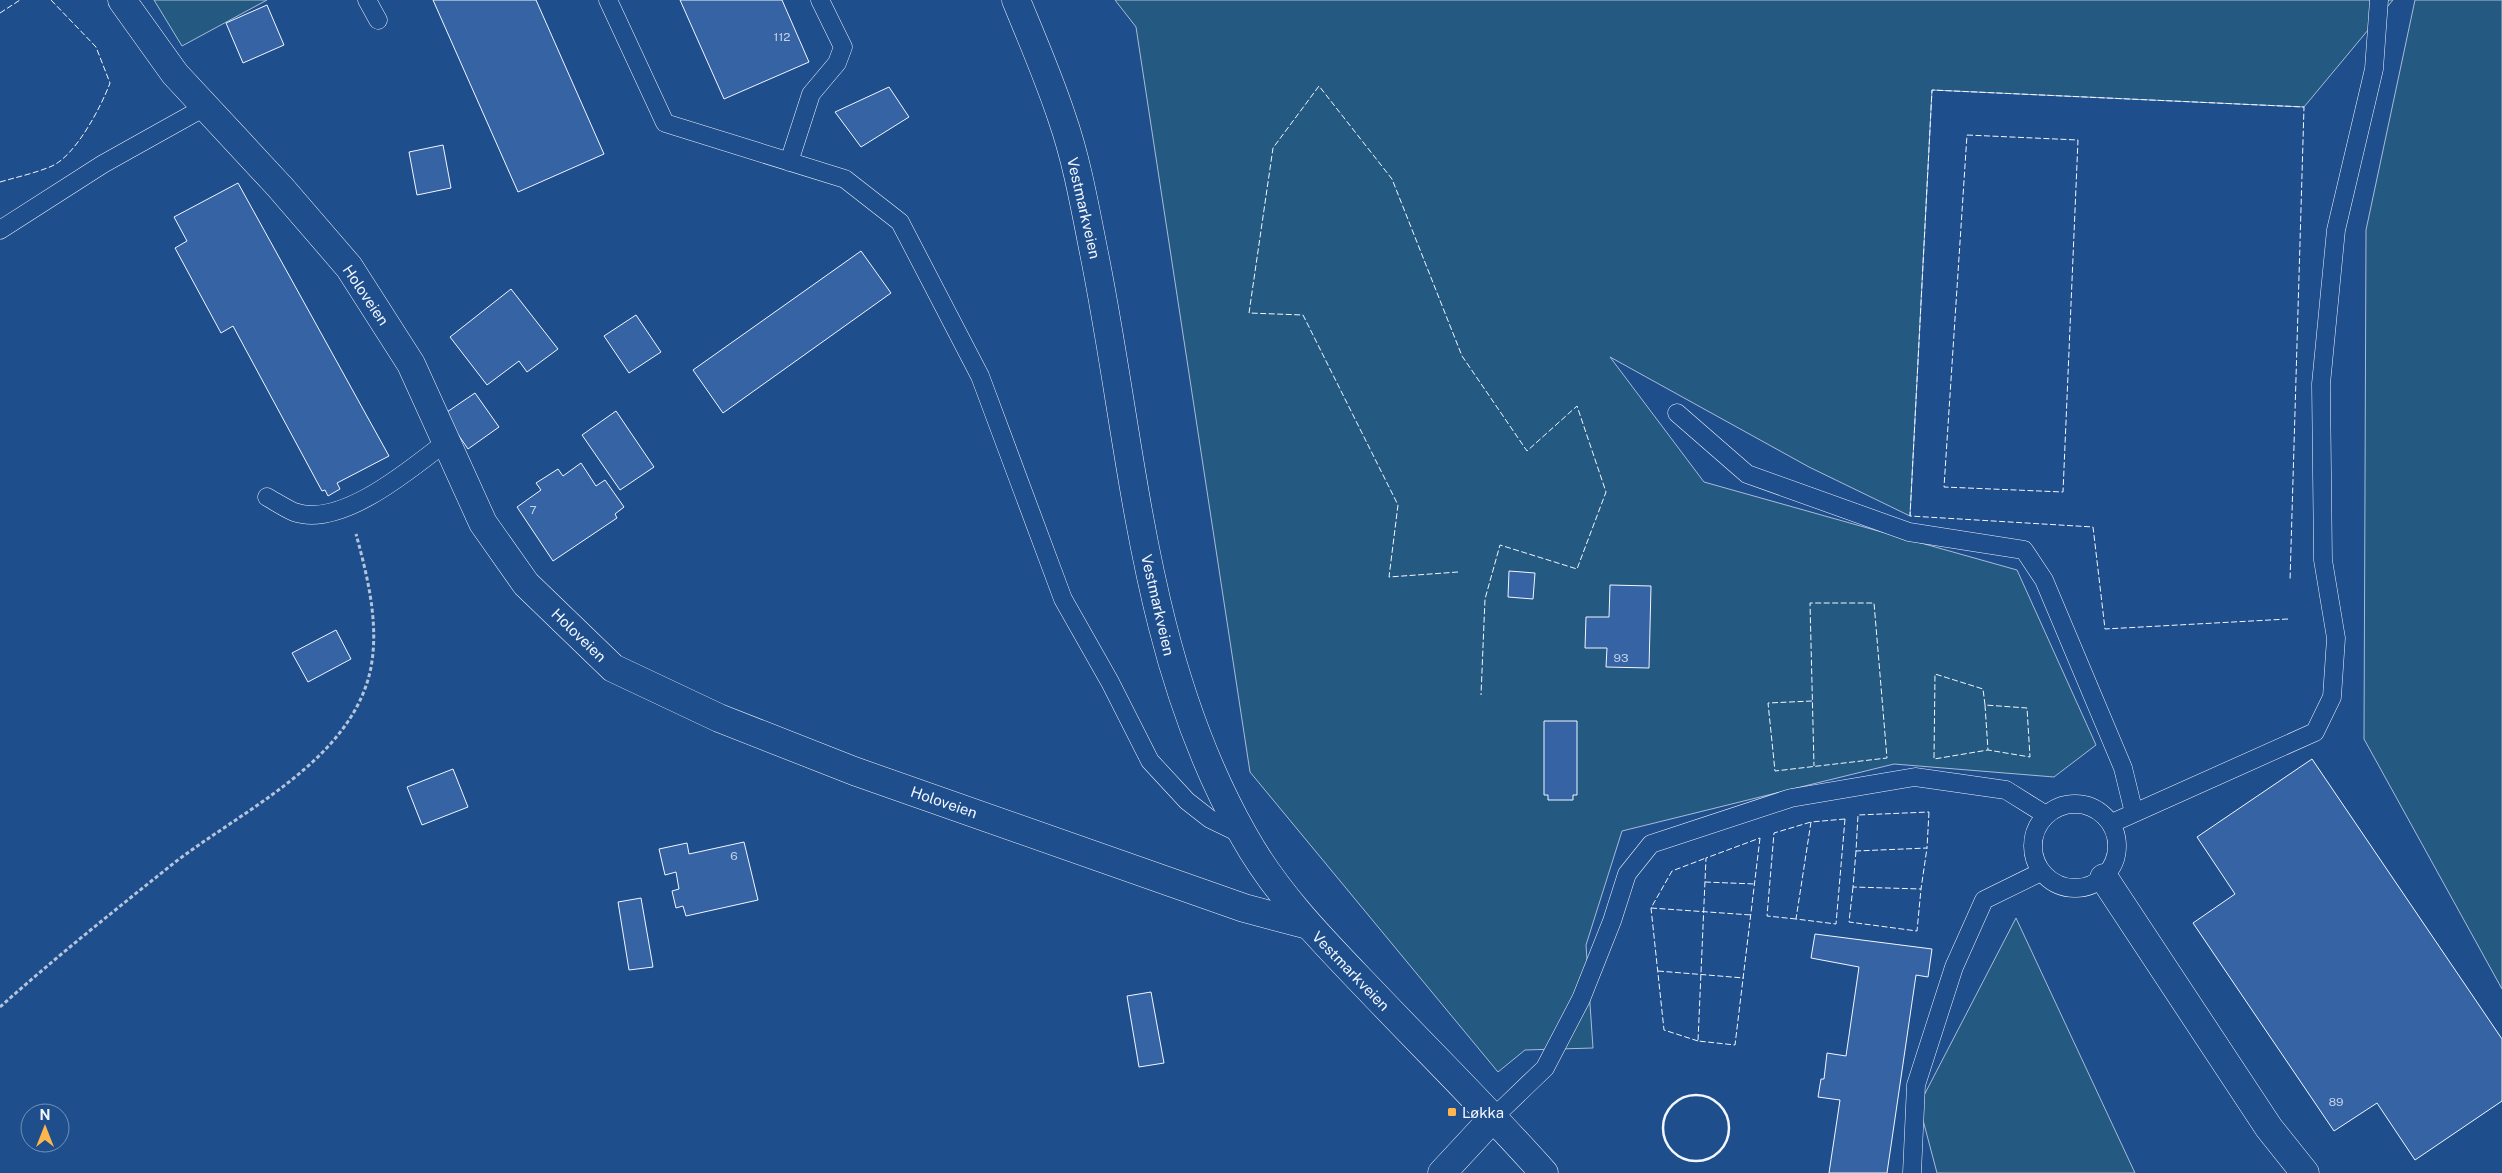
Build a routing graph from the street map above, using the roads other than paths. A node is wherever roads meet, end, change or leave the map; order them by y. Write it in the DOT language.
graph roads {
  1 [pos="122,0"];
  2 [pos="367,0"];
  3 [pos="608,0"];
  4 [pos="820,0"];
  5 [pos="1016,0"];
  6 [pos="2379,0"];
  7 [pos="378,20"];
  8 [pos="206,107"];
  9 [pos="788,162"];
  10 [pos="0,230"];
  11 [pos="1677,412"];
  12 [pos="447,441"];
  13 [pos="267,497"];
  14 [pos="2134,813"];
  15 [pos="2046,814"];
  16 [pos="2112,823"];
  17 [pos="1243,835"];
  18 [pos="2042,872"];
  19 [pos="2104,878"];
  20 [pos="1308,925"];
  21 [pos="1494,1117"];
  22 [pos="1442,1173"];
  23 [pos="1544,1173"];
  24 [pos="1912,1173"];
  25 [pos="2305,1173"];
  1 -- 8 [label="street, Holoveien"];
  2 -- 7 [label="lane"];
  3 -- 9 [label="lane"];
  4 -- 9 [label="lane"];
  5 -- 17 [label="street, Vestmarkveien"];
  6 -- 14 [label="lane"];
  8 -- 10 [label="lane"];
  8 -- 12 [label="street, Holoveien"];
  9 -- 17 [label="lane"];
  11 -- 14 [label="lane"];
  12 -- 13 [label="lane"];
  12 -- 20 [label="street, Holoveien"];
  14 -- 16 [label="lane"];
  15 -- 16 [label="lane"];
  15 -- 18 [label="lane"];
  15 -- 21 [label="lane"];
  16 -- 19 [label="lane"];
  17 -- 20 [label="street, Vestmarkveien"];
  18 -- 19 [label="lane"];
  18 -- 24 [label="lane"];
  19 -- 25 [label="street"];
  20 -- 21 [label="street, Vestmarkveien"];
  21 -- 22 [label="street"];
  21 -- 23 [label="street, Vestmarkveien"];
}
